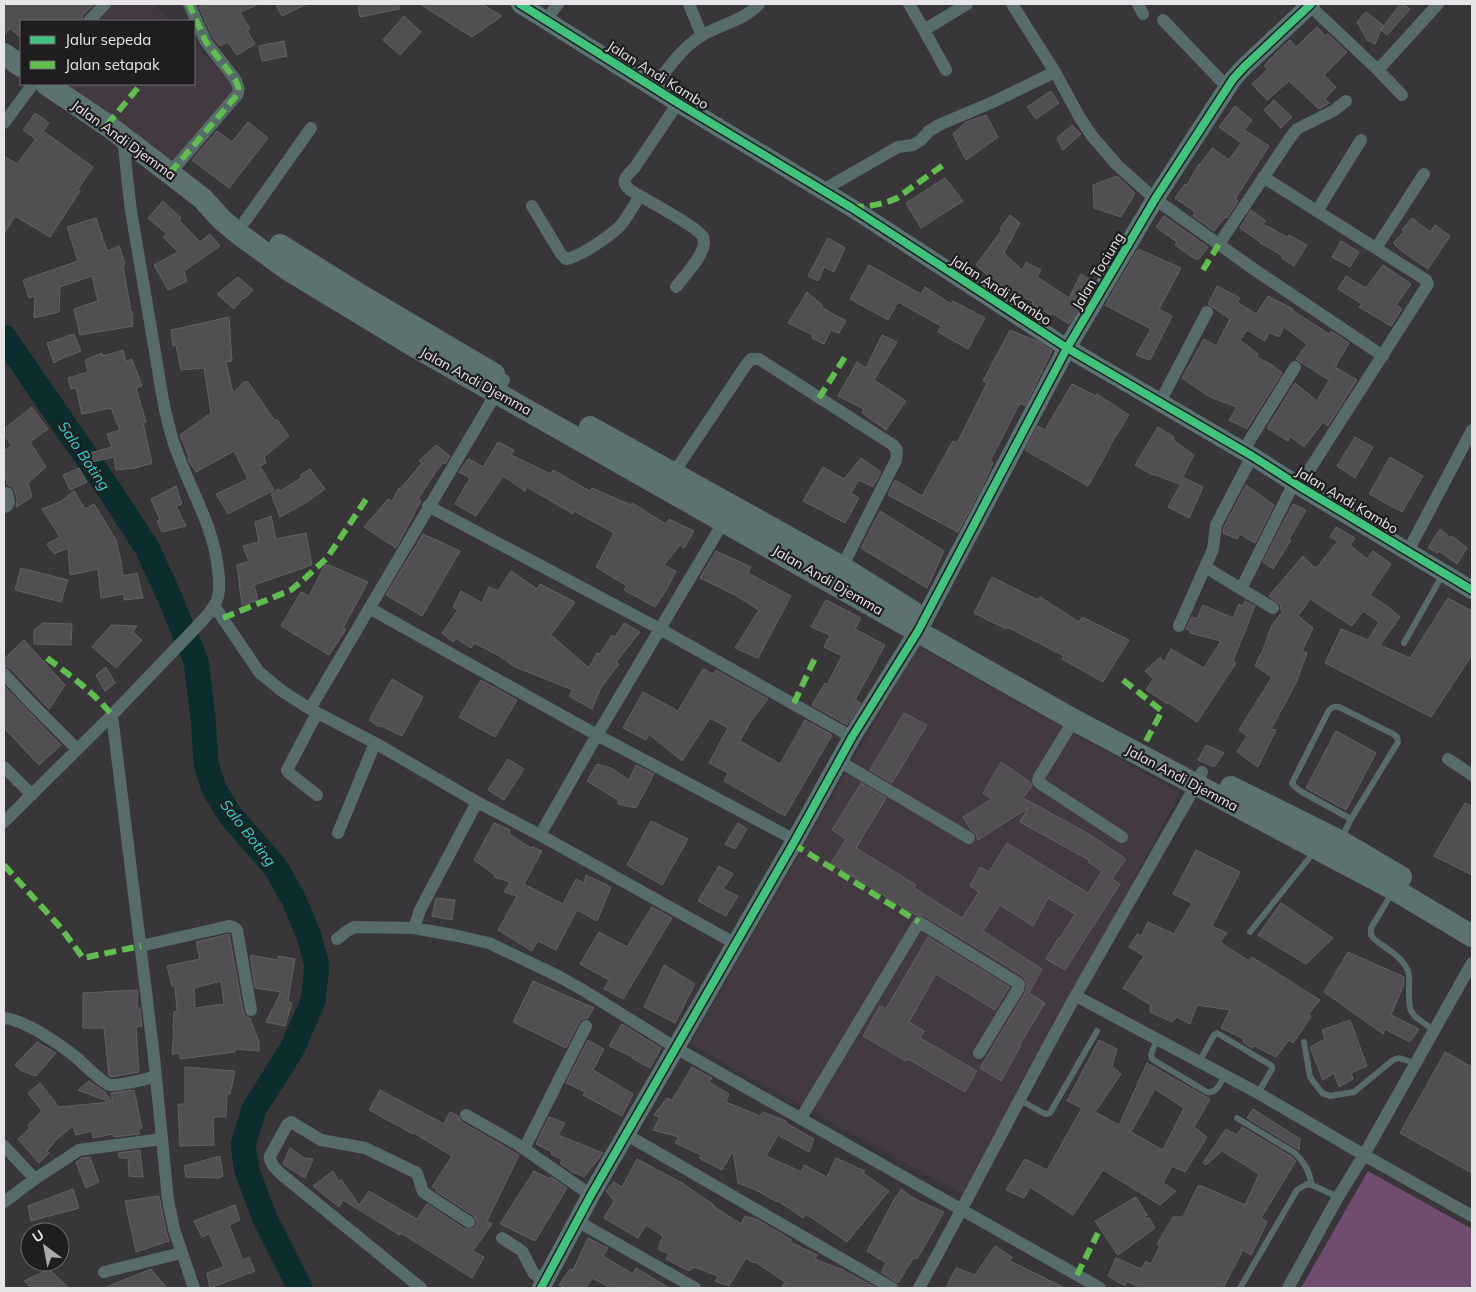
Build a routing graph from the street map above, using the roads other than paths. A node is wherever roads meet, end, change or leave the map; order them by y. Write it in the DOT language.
graph roads {
  1 [pos="105,4"];
  2 [pos="189,4"];
  3 [pos="520,4"];
  4 [pos="558,4"];
  5 [pos="689,4"];
  6 [pos="759,4"];
  7 [pos="909,4"];
  8 [pos="967,4"];
  9 [pos="1012,4"];
  10 [pos="1309,4"];
  11 [pos="1438,4"];
  12 [pos="90,20"];
  13 [pos="546,20"];
  14 [pos="1163,20"];
  15 [pos="924,30"];
  16 [pos="702,36"];
  17 [pos="4,54"];
  18 [pos="20,65"];
  19 [pos="946,70"];
  20 [pos="1378,70"];
  21 [pos="1055,72"];
  22 [pos="32,85"];
  23 [pos="47,85"];
  24 [pos="654,87"];
  25 [pos="1227,88"];
  26 [pos="1402,95"];
  27 [pos="1346,101"];
  28 [pos="678,103"];
  29 [pos="4,123"];
  30 [pos="311,128"];
  31 [pos="123,138"];
  32 [pos="1361,140"];
  33 [pos="170,173"];
  34 [pos="1424,174"];
  35 [pos="1263,177"];
  36 [pos="823,190"];
  37 [pos="640,196"];
  38 [pos="202,198"];
  39 [pos="1156,199"];
  40 [pos="532,206"];
  41 [pos="1317,211"];
  42 [pos="246,221"];
  43 [pos="1219,244"];
  44 [pos="1376,248"];
  45 [pos="291,262"];
  46 [pos="676,287"];
  47 [pos="1206,312"];
  48 [pos="1067,348"];
  49 [pos="1383,356"];
  50 [pos="1296,367"];
  51 [pos="500,386"];
  52 [pos="1160,402"];
  53 [pos="1472,430"];
  54 [pos="1248,454"];
  55 [pos="673,474"];
  56 [pos="1297,484"];
  57 [pos="7,493"];
  58 [pos="428,506"];
  59 [pos="4,508"];
  60 [pos="724,521"];
  61 [pos="1408,551"];
  62 [pos="842,567"];
  63 [pos="1204,568"];
  64 [pos="1444,573"];
  65 [pos="1241,589"];
  66 [pos="1472,590"];
  67 [pos="215,607"];
  68 [pos="370,608"];
  69 [pos="1273,608"];
  70 [pos="921,625"];
  71 [pos="1179,626"];
  72 [pos="660,629"];
  73 [pos="1404,643"];
  74 [pos="4,674"];
  75 [pos="314,711"];
  76 [pos="112,715"];
  77 [pos="1074,720"];
  78 [pos="596,736"];
  79 [pos="852,737"];
  80 [pos="376,743"];
  81 [pos="77,749"];
  82 [pos="1448,759"];
  83 [pos="839,762"];
  84 [pos="4,767"];
  85 [pos="1472,775"];
  86 [pos="1199,779"];
  87 [pos="32,794"];
  88 [pos="317,795"];
  89 [pos="477,802"];
  90 [pos="1351,819"];
  91 [pos="4,822"];
  92 [pos="338,833"];
  93 [pos="540,835"];
  94 [pos="1122,837"];
  95 [pos="969,838"];
  96 [pos="795,840"];
  97 [pos="1340,841"];
  98 [pos="1316,849"];
  99 [pos="1395,890"];
  100 [pos="1472,920"];
  101 [pos="414,928"];
  102 [pos="1250,932"];
  103 [pos="1472,936"];
  104 [pos="337,939"];
  105 [pos="736,944"];
  106 [pos="141,946"];
  107 [pos="1472,963"];
  108 [pos="1076,996"];
  109 [pos="251,1010"];
  110 [pos="4,1018"];
  111 [pos="586,1026"];
  112 [pos="1434,1030"];
  113 [pos="1097,1032"];
  114 [pos="1157,1039"];
  115 [pos="1304,1042"];
  116 [pos="676,1048"];
  117 [pos="979,1053"];
  118 [pos="1200,1062"];
  119 [pos="1415,1063"];
  120 [pos="1224,1075"];
  121 [pos="155,1077"];
  122 [pos="1258,1093"];
  123 [pos="1020,1100"];
  124 [pos="466,1115"];
  125 [pos="801,1118"];
  126 [pos="1238,1118"];
  127 [pos="627,1135"];
  128 [pos="162,1138"];
  129 [pos="4,1146"];
  130 [pos="524,1149"];
  131 [pos="1364,1155"];
  132 [pos="35,1179"];
  133 [pos="1312,1185"];
  134 [pos="592,1195"];
  135 [pos="1338,1197"];
  136 [pos="4,1202"];
  137 [pos="962,1211"];
  138 [pos="1472,1216"];
  139 [pos="577,1221"];
  140 [pos="469,1222"];
  141 [pos="502,1238"];
  142 [pos="181,1253"];
  143 [pos="104,1272"];
  144 [pos="543,1285"];
  145 [pos="194,1288"];
  146 [pos="421,1288"];
  147 [pos="695,1288"];
  148 [pos="892,1288"];
  149 [pos="919,1288"];
  150 [pos="1100,1288"];
  151 [pos="1240,1288"];
  152 [pos="1288,1288"];
  1 -- 12 [label="street"];
  2 -- 33 [label="street"];
  3 -- 13 [label="street, Jalan Andi Kambo"];
  4 -- 13 [label="street"];
  5 -- 16 [label="street"];
  6 -- 16 [label="street"];
  7 -- 15 [label="street"];
  8 -- 15 [label="street"];
  9 -- 21 [label="street"];
  10 -- 20 [label="street"];
  10 -- 25 [label="street, Jalan Tociung"];
  11 -- 20 [label="street"];
  13 -- 24 [label="street, Jalan Andi Kambo"];
  14 -- 25 [label="street"];
  15 -- 19 [label="street"];
  16 -- 24 [label="street"];
  17 -- 18 [label="highway"];
  20 -- 26 [label="street"];
  21 -- 36 [label="street"];
  21 -- 39 [label="street"];
  22 -- 29 [label="street"];
  23 -- 31 [label="highway, Jalan Andi Djemma"];
  24 -- 28 [label="street, Jalan Andi Kambo"];
  25 -- 39 [label="street, Jalan Tociung"];
  27 -- 35 [label="street"];
  28 -- 36 [label="street, Jalan Andi Kambo"];
  28 -- 37 [label="street"];
  30 -- 42 [label="street"];
  31 -- 33 [label="highway, Jalan Andi Djemma"];
  31 -- 67 [label="street"];
  32 -- 41 [label="street"];
  33 -- 38 [label="highway, Jalan Andi Djemma"];
  34 -- 44 [label="street"];
  35 -- 41 [label="street"];
  35 -- 43 [label="street"];
  36 -- 48 [label="street, Jalan Andi Kambo"];
  37 -- 40 [label="street"];
  37 -- 46 [label="street"];
  38 -- 42 [label="highway, Jalan Andi Djemma"];
  38 -- 45 [label="highway, Jalan Andi Djemma"];
  39 -- 43 [label="street"];
  39 -- 48 [label="street, Jalan Tociung"];
  41 -- 44 [label="street"];
  42 -- 45 [label="highway, Jalan Andi Djemma"];
  43 -- 49 [label="street"];
  44 -- 49 [label="street"];
  45 -- 51 [label="highway, Jalan Andi Djemma"];
  47 -- 52 [label="street"];
  48 -- 52 [label="street, Jalan Andi Kambo"];
  48 -- 70 [label="street, Jalan Tociung"];
  49 -- 56 [label="street"];
  50 -- 54 [label="street"];
  51 -- 55 [label="highway, Jalan Andi Djemma"];
  51 -- 58 [label="street"];
  51 -- 60 [label="highway, Jalan Andi Djemma"];
  52 -- 54 [label="street, Jalan Andi Kambo"];
  53 -- 61 [label="street"];
  54 -- 56 [label="street, Jalan Andi Kambo"];
  54 -- 63 [label="street"];
  55 -- 62 [label="highway, Jalan Andi Djemma"];
  55 -- 62 [label="street"];
  56 -- 61 [label="street, Jalan Andi Kambo"];
  56 -- 65 [label="street"];
  57 -- 59 [label="street"];
  58 -- 68 [label="street"];
  58 -- 72 [label="street"];
  60 -- 70 [label="highway, Jalan Andi Djemma"];
  60 -- 72 [label="street"];
  61 -- 64 [label="street, Jalan Andi Kambo"];
  62 -- 70 [label="highway, Jalan Andi Djemma"];
  63 -- 65 [label="street"];
  63 -- 71 [label="street"];
  64 -- 66 [label="street, Jalan Andi Kambo"];
  64 -- 73 [label="lane"];
  65 -- 69 [label="street"];
  67 -- 75 [label="street"];
  67 -- 76 [label="street"];
  68 -- 75 [label="street"];
  68 -- 78 [label="street"];
  70 -- 77 [label="highway, Jalan Andi Djemma"];
  70 -- 79 [label="street, Jalan Tociung"];
  70 -- 86 [label="highway, Jalan Andi Djemma"];
  72 -- 78 [label="street"];
  72 -- 79 [label="street"];
  74 -- 81 [label="street"];
  75 -- 80 [label="street"];
  75 -- 88 [label="street"];
  76 -- 81 [label="street"];
  76 -- 106 [label="street"];
  77 -- 86 [label="highway, Jalan Andi Djemma"];
  77 -- 94 [label="street"];
  78 -- 93 [label="street"];
  78 -- 96 [label="street"];
  79 -- 83 [label="street, Jalan Tociung"];
  80 -- 89 [label="street"];
  80 -- 92 [label="street"];
  81 -- 87 [label="street"];
  82 -- 85 [label="street"];
  83 -- 95 [label="street"];
  83 -- 96 [label="street, Jalan Tociung"];
  84 -- 87 [label="street"];
  86 -- 97 [label="highway, Jalan Andi Djemma"];
  86 -- 98 [label="highway, Jalan Andi Djemma"];
  86 -- 108 [label="street"];
  87 -- 91 [label="street"];
  89 -- 93 [label="street"];
  89 -- 101 [label="street"];
  90 -- 90 [label="lane"];
  90 -- 97 [label="lane"];
  93 -- 105 [label="street"];
  96 -- 105 [label="street, Jalan Tociung"];
  97 -- 100 [label="highway, Jalan Andi Djemma"];
  98 -- 99 [label="highway, Jalan Andi Djemma"];
  98 -- 102 [label="lane"];
  99 -- 103 [label="highway, Jalan Andi Djemma"];
  99 -- 112 [label="lane"];
  101 -- 104 [label="street"];
  101 -- 116 [label="street"];
  105 -- 116 [label="street, Jalan Tociung"];
  106 -- 109 [label="street"];
  106 -- 121 [label="street"];
  107 -- 112 [label="street"];
  108 -- 114 [label="street"];
  108 -- 123 [label="street"];
  110 -- 121 [label="street"];
  111 -- 130 [label="street"];
  112 -- 119 [label="street"];
  113 -- 123 [label="lane"];
  114 -- 118 [label="street"];
  114 -- 120 [label="lane"];
  115 -- 119 [label="lane"];
  116 -- 125 [label="street"];
  116 -- 127 [label="street, Jalan Tociung"];
  117 -- 125 [label="street"];
  118 -- 120 [label="street"];
  118 -- 122 [label="lane"];
  119 -- 131 [label="street"];
  120 -- 122 [label="street"];
  121 -- 128 [label="street"];
  122 -- 131 [label="street"];
  123 -- 137 [label="street"];
  124 -- 130 [label="street"];
  125 -- 137 [label="street"];
  126 -- 133 [label="lane"];
  127 -- 134 [label="street, Jalan Tociung"];
  127 -- 148 [label="street"];
  128 -- 132 [label="street"];
  128 -- 142 [label="street"];
  129 -- 132 [label="street"];
  130 -- 134 [label="street"];
  131 -- 135 [label="street"];
  131 -- 138 [label="street"];
  132 -- 136 [label="street"];
  133 -- 135 [label="lane"];
  133 -- 151 [label="lane"];
  134 -- 139 [label="street, Jalan Tociung"];
  135 -- 152 [label="street"];
  137 -- 149 [label="street"];
  137 -- 150 [label="street"];
  139 -- 144 [label="street, Jalan Tociung"];
  139 -- 147 [label="street"];
  140 -- 146 [label="street"];
  141 -- 144 [label="street"];
  142 -- 143 [label="street"];
  142 -- 145 [label="street"];
}
